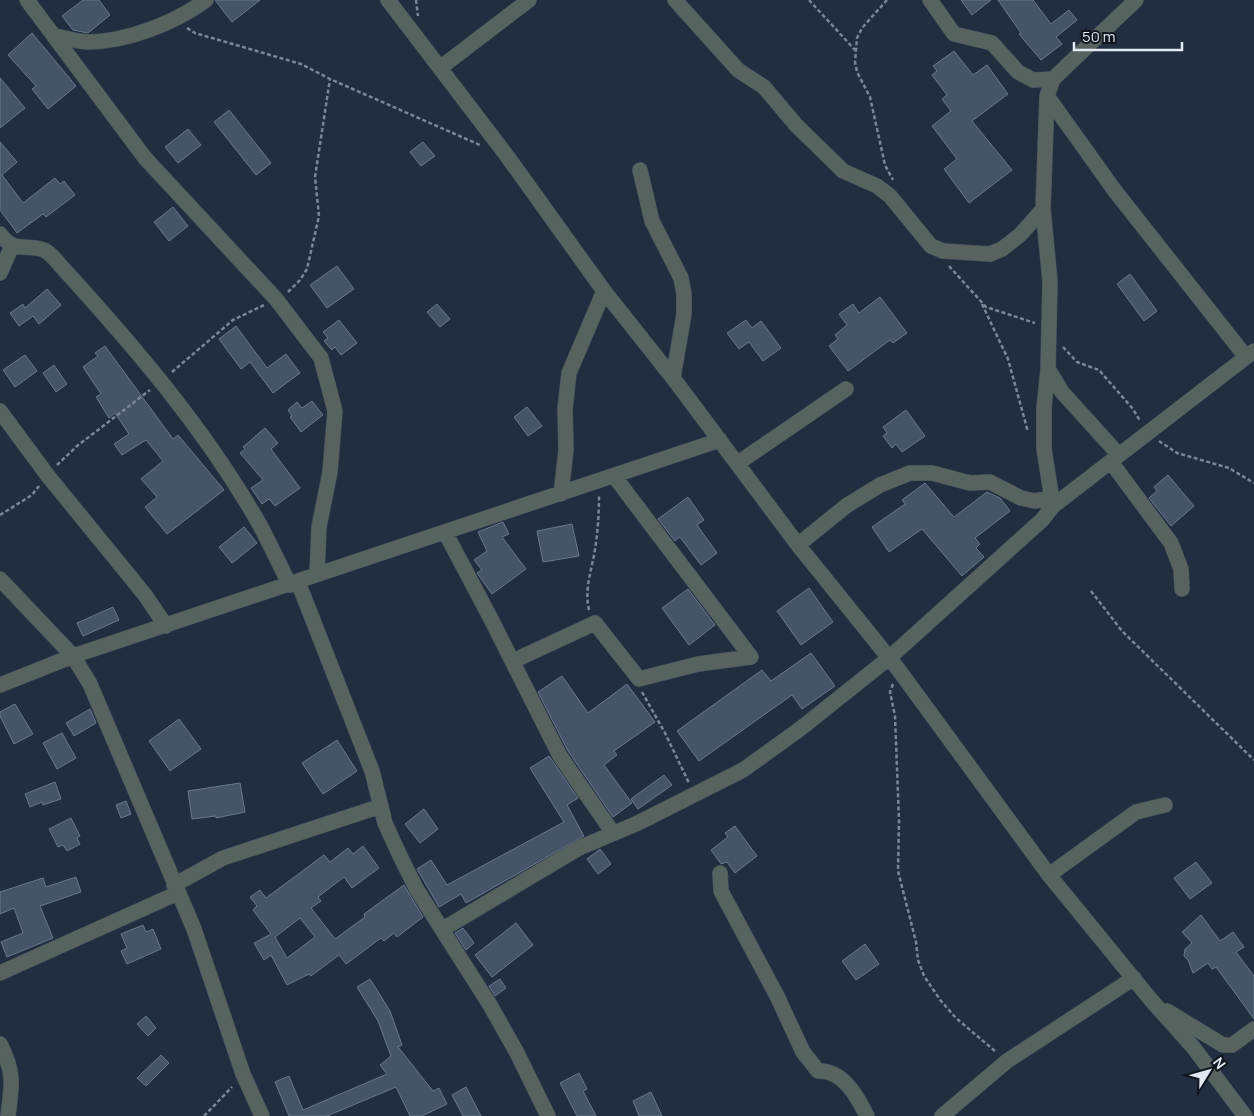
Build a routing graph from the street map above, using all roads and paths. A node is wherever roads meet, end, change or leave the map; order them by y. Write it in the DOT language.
graph roads {
  1 [pos="26,0"];
  2 [pos="206,0"];
  3 [pos="388,0"];
  4 [pos="529,0"];
  5 [pos="675,0"];
  6 [pos="809,0"];
  7 [pos="887,0"];
  8 [pos="930,0"];
  9 [pos="1136,0"];
  10 [pos="172,20"];
  11 [pos="55,36"];
  12 [pos="855,50"];
  13 [pos="440,68"];
  14 [pos="330,79"];
  15 [pos="1053,79"];
  16 [pos="1047,96"];
  17 [pos="481,145"];
  18 [pos="640,170"];
  19 [pos="897,203"];
  20 [pos="1044,209"];
  21 [pos="0,234"];
  22 [pos="12,246"];
  23 [pos="949,265"];
  24 [pos="0,273"];
  25 [pos="604,291"];
  26 [pos="276,299"];
  27 [pos="980,300"];
  28 [pos="1049,330"];
  29 [pos="1250,354"];
  30 [pos="1048,369"];
  31 [pos="674,378"];
  32 [pos="160,382"];
  33 [pos="846,389"];
  34 [pos="0,411"];
  35 [pos="1029,434"];
  36 [pos="1148,434"];
  37 [pos="720,440"];
  38 [pos="1115,459"];
  39 [pos="738,463"];
  40 [pos="48,476"];
  41 [pos="614,476"];
  42 [pos="1254,483"];
  43 [pos="561,494"];
  44 [pos="1053,502"];
  45 [pos="0,515"];
  46 [pos="445,532"];
  47 [pos="798,545"];
  48 [pos="317,574"];
  49 [pos="0,578"];
  50 [pos="294,583"];
  51 [pos="1182,589"];
  52 [pos="1091,591"];
  53 [pos="166,626"];
  54 [pos="74,656"];
  55 [pos="513,661"];
  56 [pos="894,664"];
  57 [pos="0,684"];
  58 [pos="1254,760"];
  59 [pos="1165,804"];
  60 [pos="381,806"];
  61 [pos="613,833"];
  62 [pos="720,873"];
  63 [pos="1048,875"];
  64 [pos="176,889"];
  65 [pos="443,929"];
  66 [pos="0,973"];
  67 [pos="1134,978"];
  68 [pos="1151,1000"];
  69 [pos="1254,1029"];
  70 [pos="0,1044"];
  71 [pos="1007,1061"];
  72 [pos="243,1074"];
  73 [pos="8,1116"];
  74 [pos="204,1116"];
  75 [pos="262,1116"];
  76 [pos="548,1116"];
  77 [pos="867,1116"];
  78 [pos="942,1116"];
  79 [pos="1245,1116"];
  1 -- 11 [label="street"];
  2 -- 10 [label="street"];
  3 -- 13 [label="street"];
  4 -- 13 [label="street"];
  5 -- 19 [label="street"];
  6 -- 12 [label="path"];
  7 -- 12 [label="path"];
  8 -- 15 [label="street"];
  9 -- 15 [label="street"];
  10 -- 11 [label="street"];
  10 -- 14 [label="path"];
  11 -- 26 [label="street"];
  12 -- 19 [label="path"];
  13 -- 25 [label="street"];
  14 -- 17 [label="path"];
  14 -- 26 [label="path"];
  15 -- 16 [label="street"];
  16 -- 20 [label="street"];
  16 -- 29 [label="street"];
  18 -- 31 [label="street"];
  19 -- 20 [label="street"];
  20 -- 28 [label="street"];
  21 -- 22 [label="street"];
  22 -- 24 [label="street"];
  22 -- 32 [label="street"];
  23 -- 27 [label="path"];
  25 -- 31 [label="street"];
  25 -- 43 [label="street"];
  26 -- 32 [label="path"];
  26 -- 48 [label="street"];
  27 -- 28 [label="path"];
  27 -- 35 [label="path"];
  28 -- 30 [label="street"];
  28 -- 36 [label="path"];
  29 -- 36 [label="street"];
  30 -- 38 [label="street"];
  30 -- 44 [label="street"];
  31 -- 37 [label="street"];
  32 -- 40 [label="path"];
  32 -- 50 [label="street"];
  33 -- 39 [label="street"];
  34 -- 40 [label="street"];
  36 -- 38 [label="street"];
  36 -- 42 [label="path"];
  37 -- 39 [label="street"];
  37 -- 41 [label="street"];
  38 -- 44 [label="street"];
  38 -- 51 [label="street"];
  39 -- 47 [label="street"];
  40 -- 45 [label="path"];
  40 -- 53 [label="street"];
  41 -- 43 [label="street"];
  41 -- 55 [label="street"];
  43 -- 46 [label="street"];
  44 -- 47 [label="street"];
  44 -- 56 [label="street"];
  46 -- 48 [label="street"];
  46 -- 55 [label="street"];
  47 -- 56 [label="street"];
  48 -- 50 [label="street"];
  49 -- 54 [label="street"];
  50 -- 53 [label="street"];
  50 -- 60 [label="street"];
  52 -- 58 [label="path"];
  53 -- 54 [label="street"];
  54 -- 57 [label="street"];
  54 -- 64 [label="street"];
  55 -- 61 [label="street"];
  56 -- 61 [label="street"];
  56 -- 63 [label="street"];
  56 -- 71 [label="path"];
  59 -- 63 [label="street"];
  60 -- 64 [label="street"];
  60 -- 65 [label="street"];
  61 -- 65 [label="street"];
  62 -- 77 [label="street"];
  63 -- 67 [label="street"];
  64 -- 66 [label="street"];
  64 -- 72 [label="street"];
  65 -- 76 [label="street"];
  67 -- 68 [label="street"];
  67 -- 71 [label="street"];
  68 -- 69 [label="street"];
  68 -- 79 [label="street"];
  70 -- 73 [label="street"];
  71 -- 78 [label="street"];
  72 -- 74 [label="path"];
  72 -- 75 [label="street"];
}
